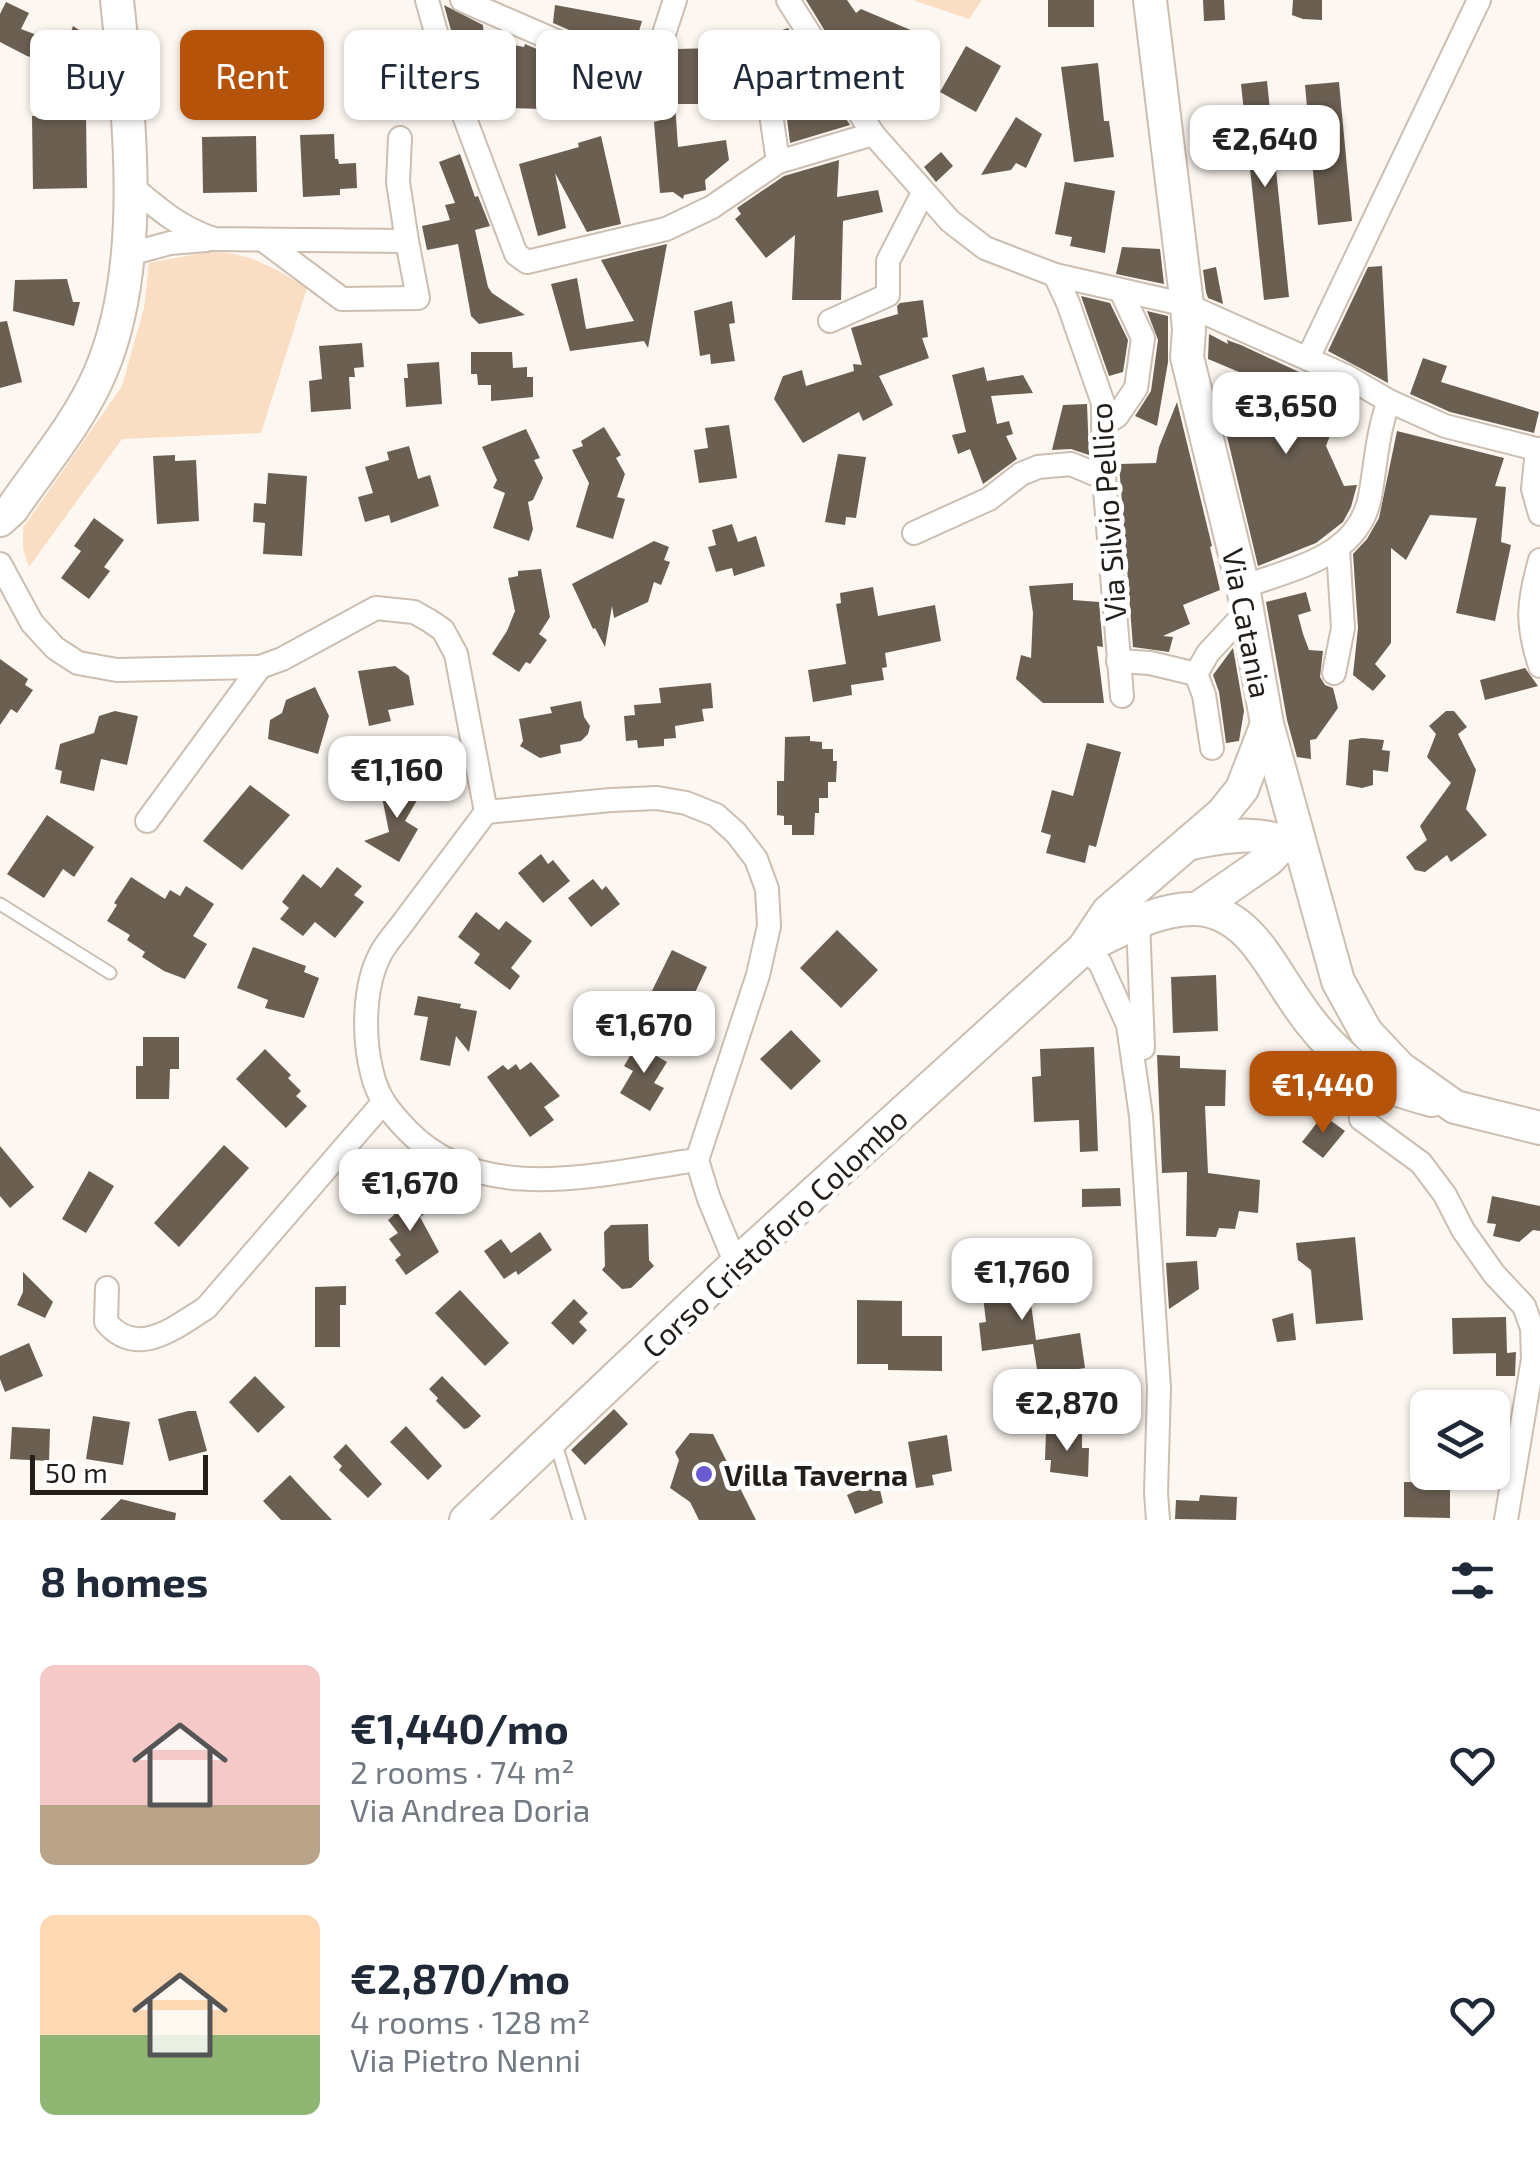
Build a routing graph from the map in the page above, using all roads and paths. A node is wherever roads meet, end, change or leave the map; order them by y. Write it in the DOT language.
graph roads {
  1 [pos="117,0"];
  2 [pos="427,0"];
  3 [pos="462,0"];
  4 [pos="675,0"];
  5 [pos="788,0"];
  6 [pos="1150,0"];
  7 [pos="1479,0"];
  8 [pos="807,30"];
  9 [pos="772,120"];
  10 [pos="864,120"];
  11 [pos="873,134"];
  12 [pos="400,138"];
  13 [pos="778,162"];
  14 [pos="130,185"];
  15 [pos="923,192"];
  16 [pos="214,239"];
  17 [pos="263,240"];
  18 [pos="407,240"];
  19 [pos="126,255"];
  20 [pos="1055,275"];
  21 [pos="1120,291"];
  22 [pos="1187,305"];
  23 [pos="830,321"];
  24 [pos="1308,358"];
  25 [pos="1389,400"];
  26 [pos="1103,425"];
  27 [pos="1538,450"];
  28 [pos="1104,478"];
  29 [pos="1540,514"];
  30 [pos="4,518"];
  31 [pos="914,533"];
  32 [pos="1338,548"];
  33 [pos="1540,560"];
  34 [pos="0,564"];
  35 [pos="1245,598"];
  36 [pos="1118,660"];
  37 [pos="1540,666"];
  38 [pos="260,667"];
  39 [pos="1334,672"];
  40 [pos="1196,674"];
  41 [pos="1122,696"];
  42 [pos="1267,724"];
  43 [pos="1212,748"];
  44 [pos="486,812"];
  45 [pos="147,822"];
  46 [pos="1294,842"];
  47 [pos="1190,843"];
  48 [pos="0,904"];
  49 [pos="1197,909"];
  50 [pos="1138,921"];
  51 [pos="1084,948"];
  52 [pos="110,972"];
  53 [pos="1391,1077"];
  54 [pos="382,1104"];
  55 [pos="1140,1116"];
  56 [pos="1540,1128"];
  57 [pos="697,1160"];
  58 [pos="736,1264"];
  59 [pos="107,1288"];
  60 [pos="554,1437"];
  61 [pos="466,1520"];
  62 [pos="579,1520"];
  63 [pos="1158,1520"];
  64 [pos="1506,1520"];
  1 -- 14 [label="street"];
  2 -- 13 [label="street"];
  3 -- 4 [label="street"];
  5 -- 8 [label="street"];
  6 -- 22 [label="street, Via Catania"];
  7 -- 24 [label="street"];
  9 -- 13 [label="street"];
  10 -- 11 [label="street"];
  11 -- 13 [label="street"];
  11 -- 15 [label="street"];
  12 -- 18 [label="street"];
  14 -- 16 [label="street"];
  14 -- 19 [label="street"];
  15 -- 20 [label="street"];
  15 -- 23 [label="street"];
  16 -- 17 [label="street"];
  16 -- 19 [label="street"];
  17 -- 18 [label="street"];
  17 -- 18 [label="street"];
  19 -- 30 [label="street"];
  20 -- 21 [label="street"];
  20 -- 26 [label="street, Via Silvio Pellico"];
  21 -- 22 [label="street"];
  21 -- 26 [label="street"];
  22 -- 24 [label="street"];
  22 -- 35 [label="street, Via Catania"];
  24 -- 25 [label="street"];
  25 -- 27 [label="street"];
  25 -- 32 [label="street"];
  26 -- 28 [label="street, Via Silvio Pellico"];
  27 -- 29 [label="street"];
  28 -- 31 [label="street"];
  28 -- 36 [label="street, Via Silvio Pellico"];
  32 -- 35 [label="street"];
  32 -- 39 [label="street"];
  33 -- 37 [label="street"];
  34 -- 38 [label="street"];
  35 -- 40 [label="street"];
  35 -- 42 [label="street, Via Catania"];
  36 -- 40 [label="street"];
  36 -- 41 [label="street, Via Silvio Pellico"];
  38 -- 44 [label="street"];
  38 -- 45 [label="street"];
  40 -- 43 [label="street"];
  42 -- 46 [label="street, Via Catania"];
  42 -- 47 [label="street"];
  44 -- 54 [label="street"];
  44 -- 57 [label="street"];
  46 -- 47 [label="street"];
  46 -- 49 [label="street"];
  46 -- 53 [label="street, Via Catania"];
  47 -- 51 [label="street"];
  48 -- 52 [label="lane"];
  49 -- 50 [label="street"];
  49 -- 53 [label="street"];
  50 -- 51 [label="street"];
  50 -- 55 [label="street"];
  51 -- 55 [label="street"];
  51 -- 58 [label="street, Corso Cristoforo Colombo"];
  53 -- 56 [label="street"];
  53 -- 64 [label="street"];
  54 -- 57 [label="street"];
  54 -- 59 [label="street"];
  55 -- 63 [label="street"];
  57 -- 58 [label="street"];
  58 -- 60 [label="street, Corso Cristoforo Colombo"];
  60 -- 61 [label="street, Corso Cristoforo Colombo"];
  60 -- 62 [label="lane"];
}
